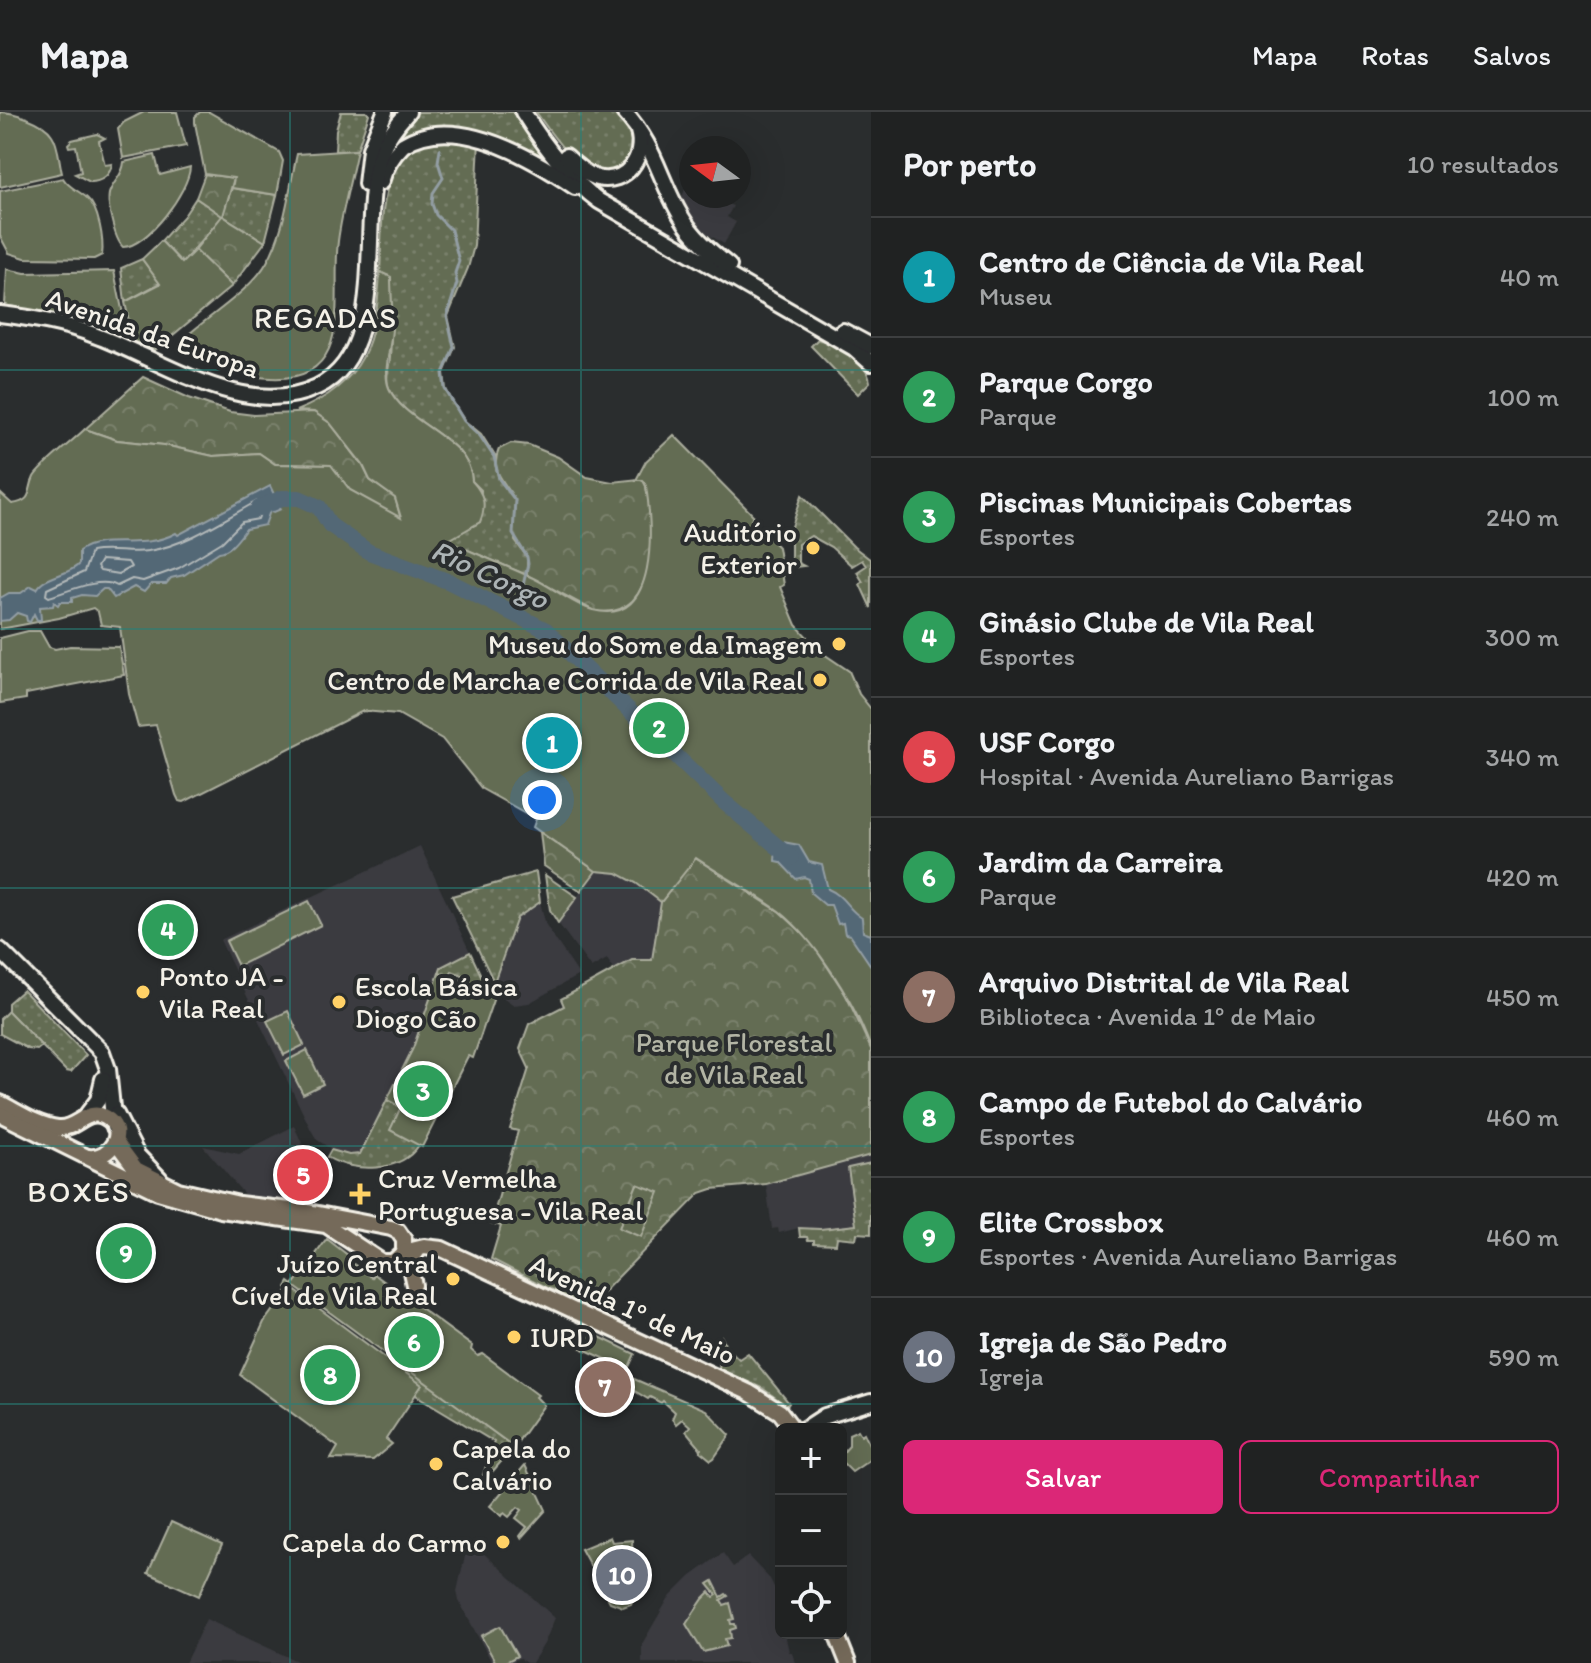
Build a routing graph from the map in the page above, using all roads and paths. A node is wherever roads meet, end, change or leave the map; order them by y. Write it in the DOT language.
graph roads {
  1 [pos="385,112"];
  2 [pos="408,112"];
  3 [pos="523,112"];
  4 [pos="531,112"];
  5 [pos="627,115"];
  6 [pos="563,165"];
  7 [pos="607,206"];
  8 [pos="369,237"];
  9 [pos="729,266"];
  10 [pos="1,314"];
  11 [pos="871,346"];
  12 [pos="871,363"];
  13 [pos="0,950"];
  14 [pos="0,960"];
  15 [pos="110,1102"];
  16 [pos="0,1103"];
  17 [pos="0,1114"];
  18 [pos="82,1120"];
  19 [pos="115,1134"];
  20 [pos="84,1155"];
  21 [pos="166,1185"];
  22 [pos="383,1228"];
  23 [pos="400,1233"];
  24 [pos="424,1247"];
  25 [pos="442,1249"];
  26 [pos="404,1252"];
  27 [pos="375,1257"];
  28 [pos="414,1285"];
  29 [pos="871,1402"];
  30 [pos="794,1423"];
  31 [pos="809,1423"];
  32 [pos="838,1639"];
  33 [pos="848,1663"];
  1 -- 8 [label="main road"];
  2 -- 8 [label="main road, Avenida da Europa"];
  3 -- 6 [label="main road"];
  4 -- 5 [label="main road"];
  5 -- 9 [label="main road"];
  6 -- 7 [label="main road"];
  6 -- 9 [label="main road"];
  7 -- 8 [label="main road"];
  7 -- 12 [label="main road"];
  8 -- 10 [label="main road, Avenida da Europa"];
  9 -- 11 [label="main road"];
  13 -- 15 [label="main road"];
  14 -- 18 [label="main road"];
  15 -- 19 [label="main road"];
  15 -- 21 [label="main road"];
  16 -- 18 [label="main road"];
  17 -- 20 [label="main road"];
  18 -- 19 [label="main road"];
  18 -- 20 [label="main road"];
  19 -- 20 [label="main road"];
  19 -- 21 [label="main road"];
  20 -- 27 [label="main road"];
  21 -- 22 [label="main road"];
  22 -- 23 [label="main road"];
  22 -- 27 [label="main road"];
  23 -- 25 [label="main road, Avenida 1º de Maio"];
  23 -- 26 [label="main road"];
  24 -- 25 [label="main road, Avenida 1º de Maio"];
  24 -- 26 [label="main road, Avenida 1º de Maio"];
  24 -- 28 [label="main road"];
  25 -- 30 [label="main road, Avenida 1º de Maio"];
  26 -- 27 [label="main road"];
  29 -- 31 [label="main road"];
  32 -- 33 [label="main road"];
}
